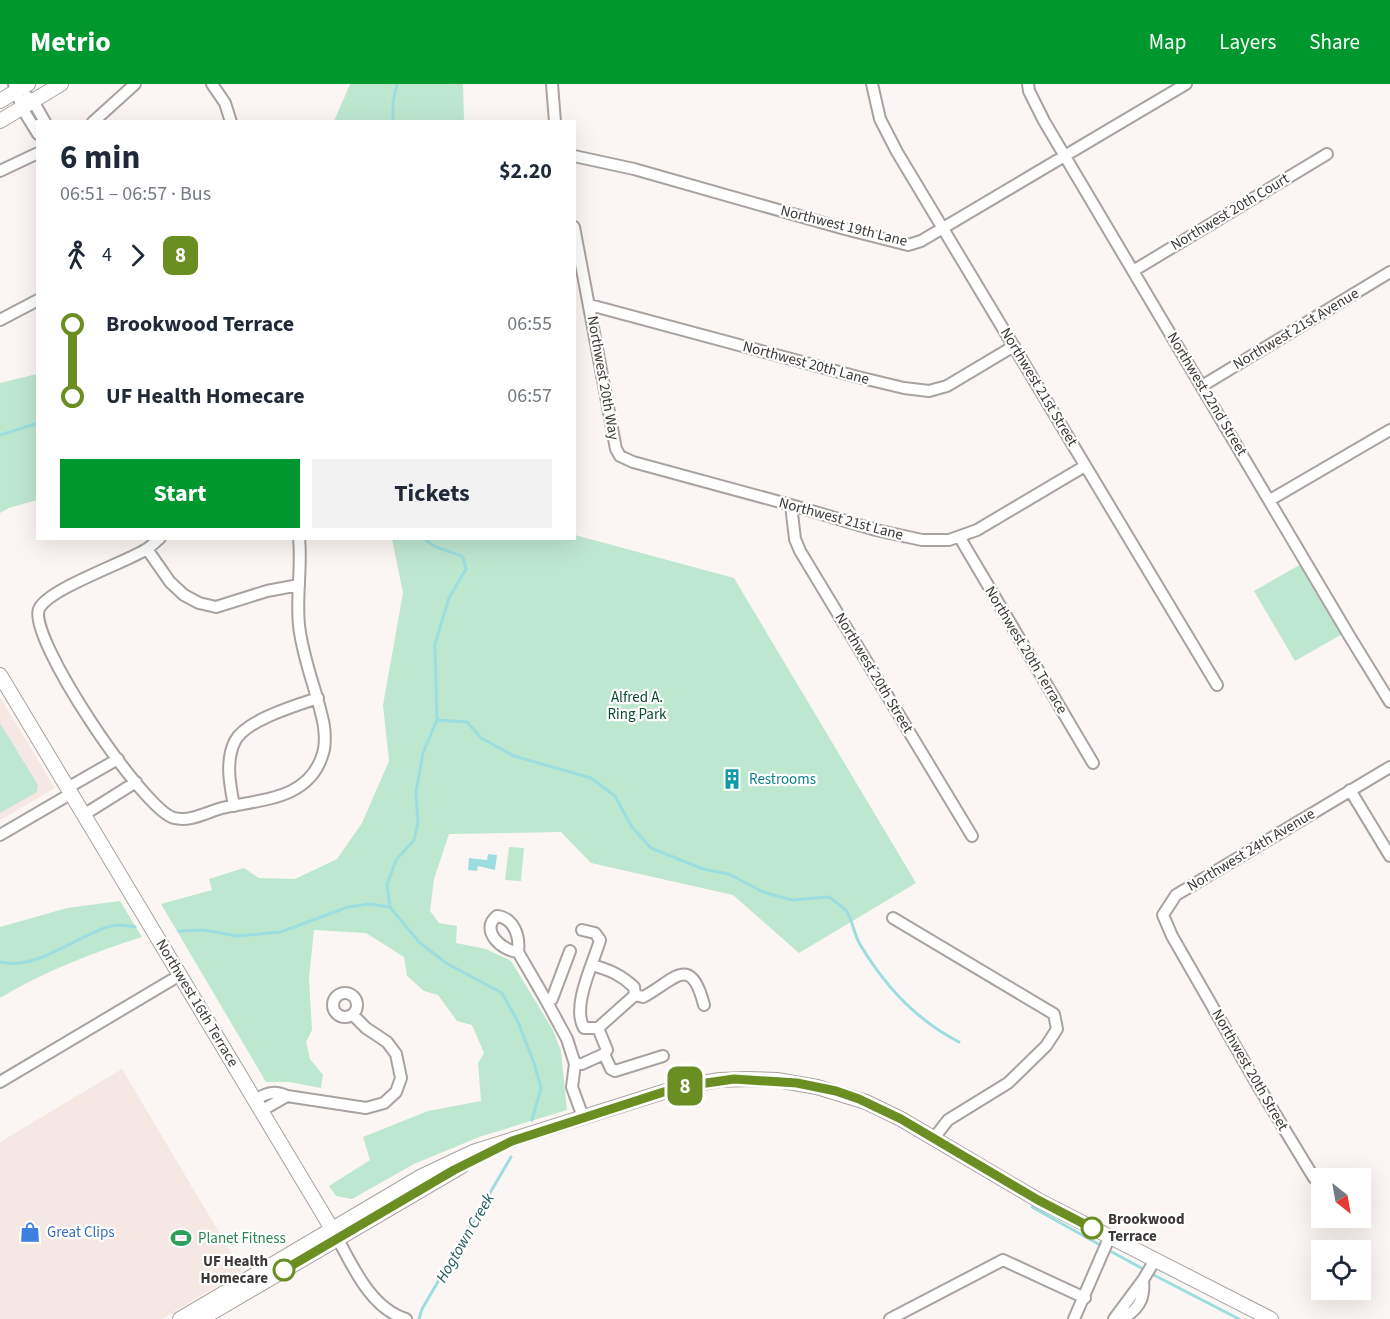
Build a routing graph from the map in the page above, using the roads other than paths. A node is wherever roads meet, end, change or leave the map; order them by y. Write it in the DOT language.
graph roads {
  1 [pos="61,84"];
  2 [pos="135,84"];
  3 [pos="212,84"];
  4 [pos="552,84"];
  5 [pos="872,84"];
  6 [pos="1028,84"];
  7 [pos="1186,84"];
  8 [pos="20,86"];
  9 [pos="0,101"];
  10 [pos="27,105"];
  11 [pos="43,120"];
  12 [pos="95,120"];
  13 [pos="230,120"];
  14 [pos="555,120"];
  15 [pos="0,121"];
  16 [pos="36,129"];
  17 [pos="36,154"];
  18 [pos="1327,154"];
  19 [pos="576,156"];
  20 [pos="1064,156"];
  21 [pos="0,171"];
  22 [pos="943,228"];
  23 [pos="576,237"];
  24 [pos="1133,271"];
  25 [pos="1390,272"];
  26 [pos="36,301"];
  27 [pos="590,305"];
  28 [pos="0,320"];
  29 [pos="1014,346"];
  30 [pos="1202,386"];
  31 [pos="1390,429"];
  32 [pos="620,456"];
  33 [pos="1085,466"];
  34 [pos="1270,500"];
  35 [pos="791,505"];
  36 [pos="960,538"];
  37 [pos="158,540"];
  38 [pos="299,540"];
  39 [pos="147,549"];
  40 [pos="299,585"];
  41 [pos="0,675"];
  42 [pos="1217,685"];
  43 [pos="318,698"];
  44 [pos="1390,702"];
  45 [pos="118,759"];
  46 [pos="1093,763"];
  47 [pos="1390,767"];
  48 [pos="136,782"];
  49 [pos="70,790"];
  50 [pos="1350,790"];
  51 [pos="234,806"];
  52 [pos="85,814"];
  53 [pos="0,835"];
  54 [pos="972,836"];
  55 [pos="1390,856"];
  56 [pos="893,918"];
  57 [pos="582,930"];
  58 [pos="570,951"];
  59 [pos="518,952"];
  60 [pos="1186,961"];
  61 [pos="592,965"];
  62 [pos="180,975"];
  63 [pos="635,995"];
  64 [pos="547,1002"];
  65 [pos="704,1005"];
  66 [pos="353,1015"];
  67 [pos="580,1018"];
  68 [pos="561,1025"];
  69 [pos="598,1028"];
  70 [pos="604,1054"];
  71 [pos="663,1056"];
  72 [pos="574,1064"];
  73 [pos="0,1083"];
  74 [pos="258,1106"];
  75 [pos="583,1117"];
  76 [pos="934,1138"];
  77 [pos="1311,1173"];
  78 [pos="335,1234"];
  79 [pos="1110,1236"];
  80 [pos="1155,1260"];
  81 [pos="1143,1280"];
  82 [pos="1085,1298"];
  83 [pos="402,1318"];
  84 [pos="180,1319"];
  85 [pos="201,1319"];
  86 [pos="890,1319"];
  87 [pos="1074,1319"];
  88 [pos="1114,1319"];
  89 [pos="1122,1319"];
  90 [pos="1271,1319"];
  1 -- 10 [label="street"];
  2 -- 12 [label="street"];
  3 -- 13 [label="street"];
  4 -- 14 [label="street"];
  5 -- 22 [label="street, Northwest 21st Street"];
  6 -- 20 [label="street, Northwest 22nd Street"];
  7 -- 20 [label="street, Northwest 19th Lane"];
  8 -- 9 [label="street"];
  8 -- 10 [label="street"];
  10 -- 11 [label="street"];
  10 -- 15 [label="street"];
  10 -- 16 [label="street"];
  17 -- 21 [label="street"];
  18 -- 24 [label="street, Northwest 20th Court"];
  19 -- 22 [label="street, Northwest 19th Lane"];
  20 -- 22 [label="street, Northwest 19th Lane"];
  20 -- 24 [label="street, Northwest 22nd Street"];
  22 -- 29 [label="street, Northwest 21st Street"];
  23 -- 27 [label="street, Northwest 20th Way"];
  24 -- 30 [label="street, Northwest 22nd Street"];
  25 -- 30 [label="street, Northwest 21st Avenue"];
  26 -- 28 [label="street"];
  27 -- 29 [label="street, Northwest 20th Lane"];
  27 -- 32 [label="street, Northwest 20th Way"];
  29 -- 33 [label="street, Northwest 21st Street"];
  30 -- 34 [label="street, Northwest 22nd Street"];
  31 -- 34 [label="street"];
  32 -- 35 [label="street, Northwest 21st Lane"];
  33 -- 36 [label="street, Northwest 21st Lane"];
  33 -- 42 [label="street, Northwest 21st Street"];
  34 -- 44 [label="street, Northwest 22nd Street"];
  35 -- 36 [label="street, Northwest 21st Lane"];
  35 -- 54 [label="street, Northwest 20th Street"];
  36 -- 46 [label="street, Northwest 20th Terrace"];
  37 -- 39 [label="street"];
  38 -- 40 [label="street"];
  39 -- 40 [label="street"];
  39 -- 45 [label="street"];
  40 -- 43 [label="street"];
  41 -- 49 [label="street, Northwest 16th Terrace"];
  43 -- 51 [label="street"];
  43 -- 51 [label="street"];
  45 -- 48 [label="street"];
  45 -- 49 [label="street"];
  47 -- 50 [label="street, Northwest 24th Avenue"];
  48 -- 51 [label="street"];
  48 -- 52 [label="street"];
  49 -- 52 [label="street, Northwest 16th Terrace"];
  49 -- 53 [label="street"];
  50 -- 55 [label="street"];
  50 -- 60 [label="street, Northwest 24th Avenue"];
  52 -- 62 [label="street, Northwest 16th Terrace"];
  56 -- 76 [label="street"];
  57 -- 61 [label="street"];
  58 -- 64 [label="street"];
  59 -- 64 [label="street"];
  60 -- 77 [label="street, Northwest 20th Street"];
  61 -- 63 [label="street"];
  61 -- 67 [label="street"];
  62 -- 73 [label="street"];
  62 -- 74 [label="street, Northwest 16th Terrace"];
  63 -- 65 [label="street"];
  63 -- 69 [label="street"];
  64 -- 68 [label="street"];
  66 -- 74 [label="street"];
  67 -- 68 [label="street"];
  67 -- 69 [label="street"];
  68 -- 72 [label="street"];
  69 -- 70 [label="street"];
  70 -- 71 [label="street"];
  70 -- 72 [label="street"];
  72 -- 75 [label="street"];
  74 -- 78 [label="street, Northwest 16th Terrace"];
  75 -- 76 [label="street"];
  75 -- 78 [label="street"];
  76 -- 79 [label="street"];
  78 -- 83 [label="street, Northwest 16th Terrace"];
  78 -- 84 [label="street"];
  78 -- 85 [label="street"];
  79 -- 80 [label="street"];
  79 -- 82 [label="street"];
  80 -- 81 [label="street"];
  80 -- 90 [label="street"];
  81 -- 88 [label="street"];
  81 -- 89 [label="street"];
  82 -- 86 [label="street"];
  82 -- 87 [label="street"];
}
